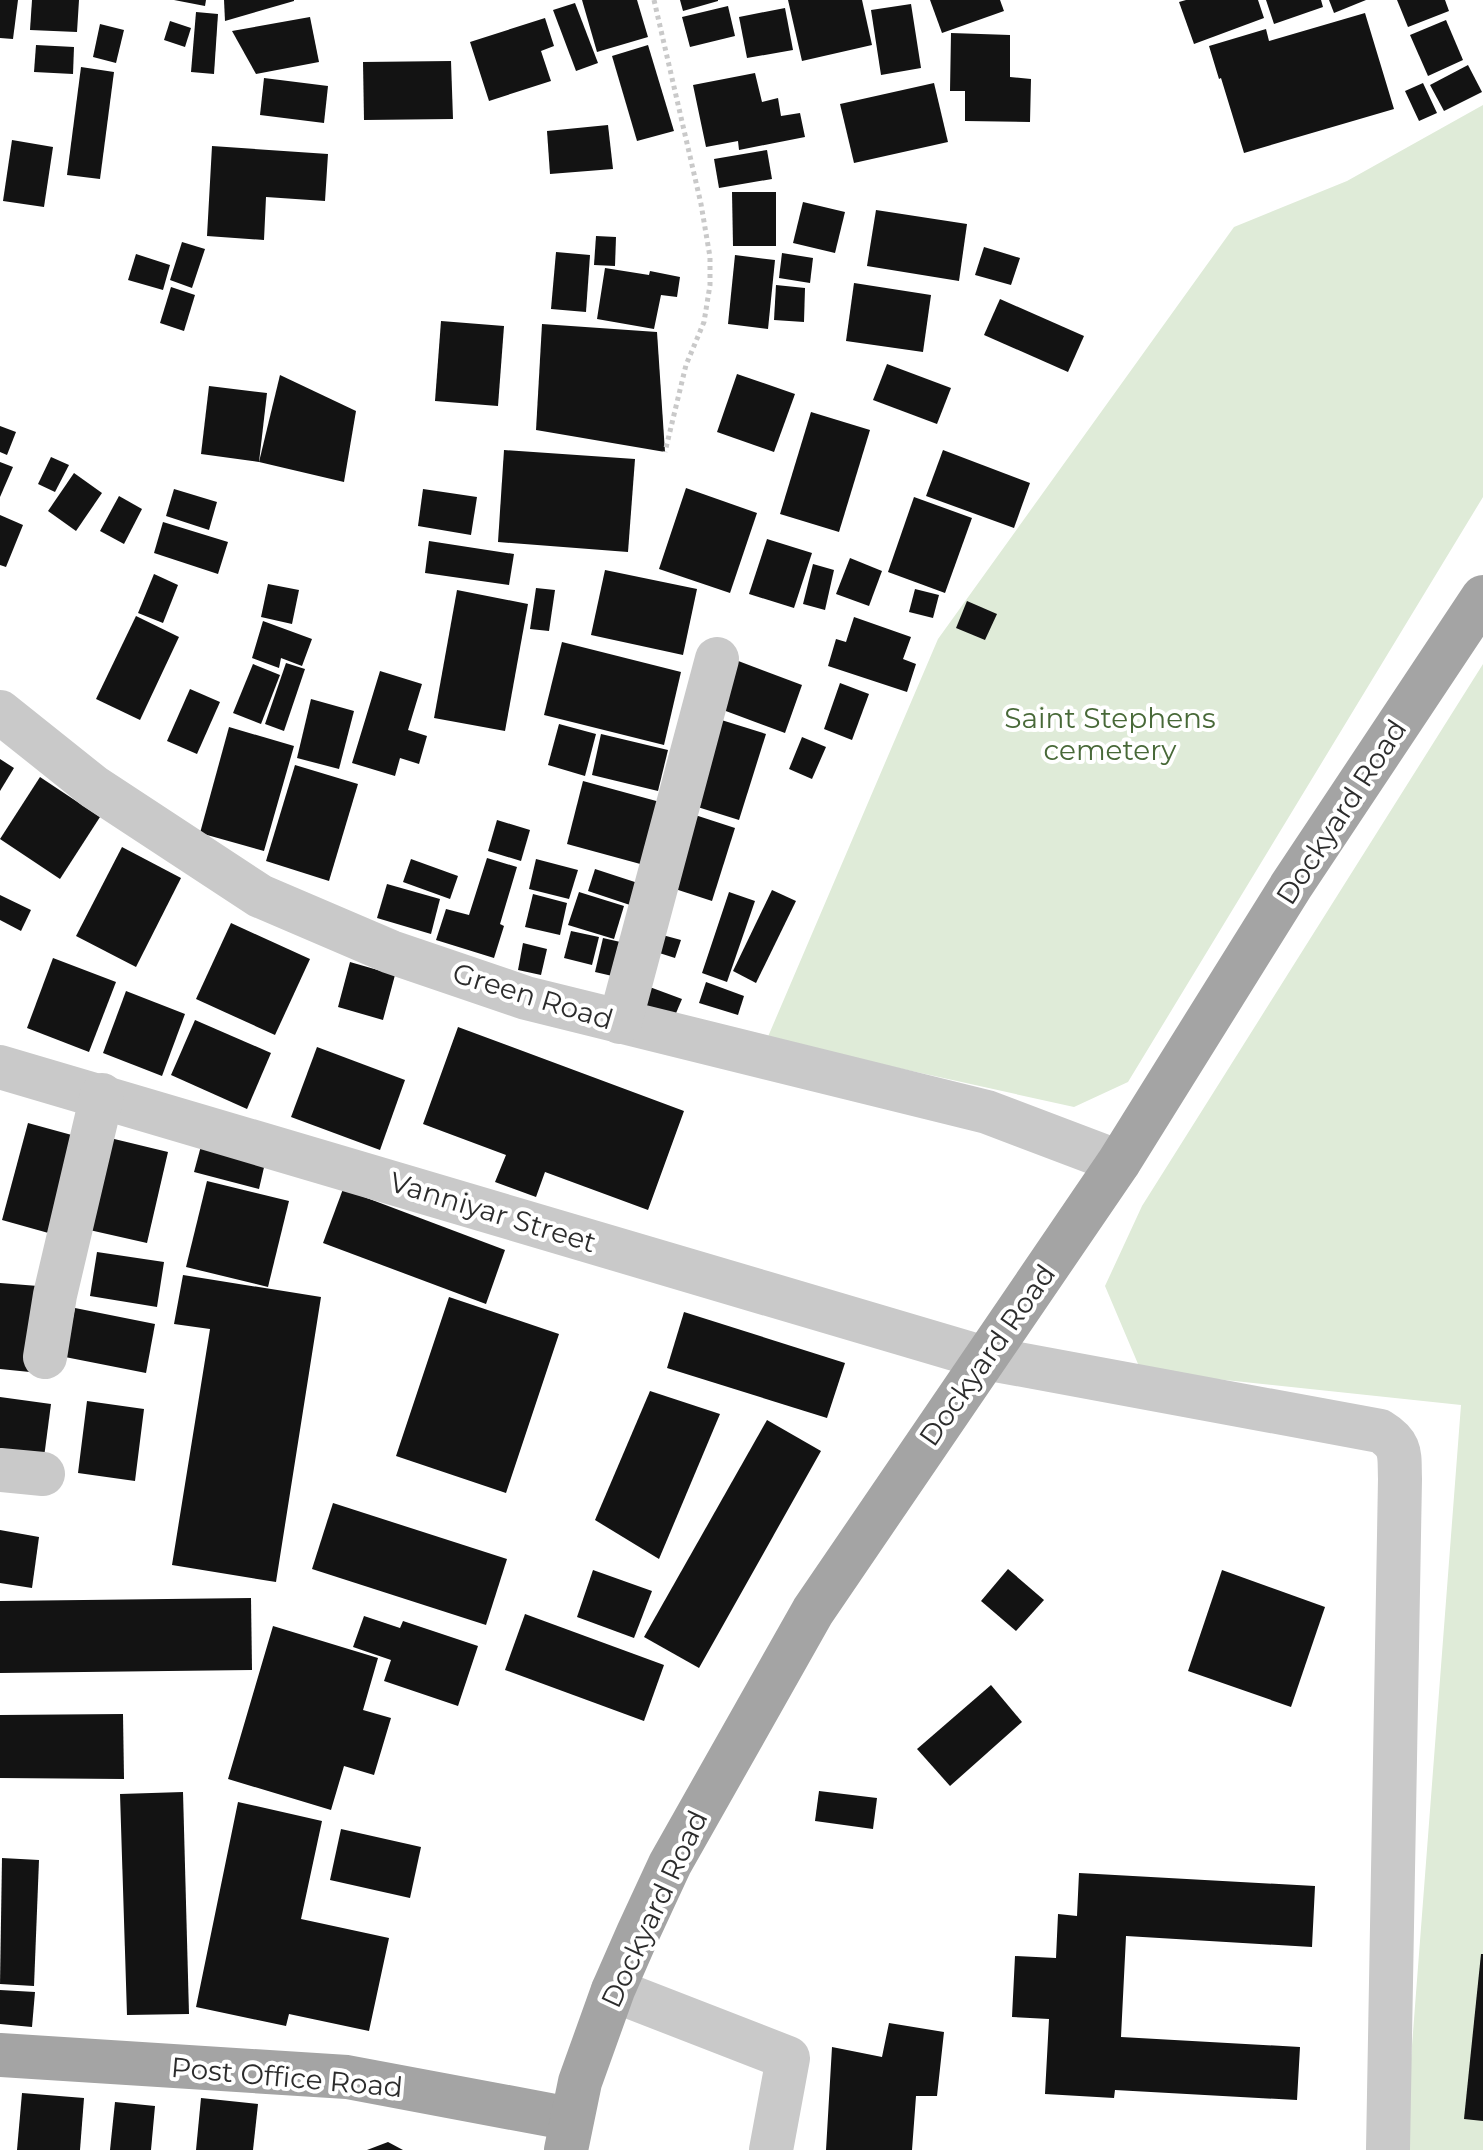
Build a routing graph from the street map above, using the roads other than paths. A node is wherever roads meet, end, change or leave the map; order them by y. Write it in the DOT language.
graph roads {
  1 [pos="1483,597"];
  2 [pos="717,659"];
  3 [pos="0,712"];
  4 [pos="620,1022"];
  5 [pos="0,1067"];
  6 [pos="102,1095"];
  7 [pos="1119,1162"];
  8 [pos="45,1357"];
  9 [pos="985,1358"];
  10 [pos="0,1470"];
  11 [pos="43,1474"];
  12 [pos="613,1990"];
  13 [pos="0,2055"];
  14 [pos="568,2134"];
  15 [pos="771,2150"];
  16 [pos="1388,2150"];
  1 -- 7 [label="main road, Dockyard Road"];
  2 -- 4 [label="street"];
  3 -- 4 [label="street, Green Road"];
  4 -- 7 [label="street, Green Road"];
  5 -- 6 [label="street, Vanniyar Street"];
  6 -- 8 [label="street"];
  6 -- 9 [label="street, Vanniyar Street"];
  7 -- 9 [label="main road, Dockyard Road"];
  9 -- 12 [label="main road, Dockyard Road"];
  9 -- 16 [label="street, Vanniyar Street"];
  10 -- 11 [label="street"];
  12 -- 14 [label="main road, Dockyard Road"];
  12 -- 15 [label="street"];
  13 -- 14 [label="main road, Post Office Road"];
}
